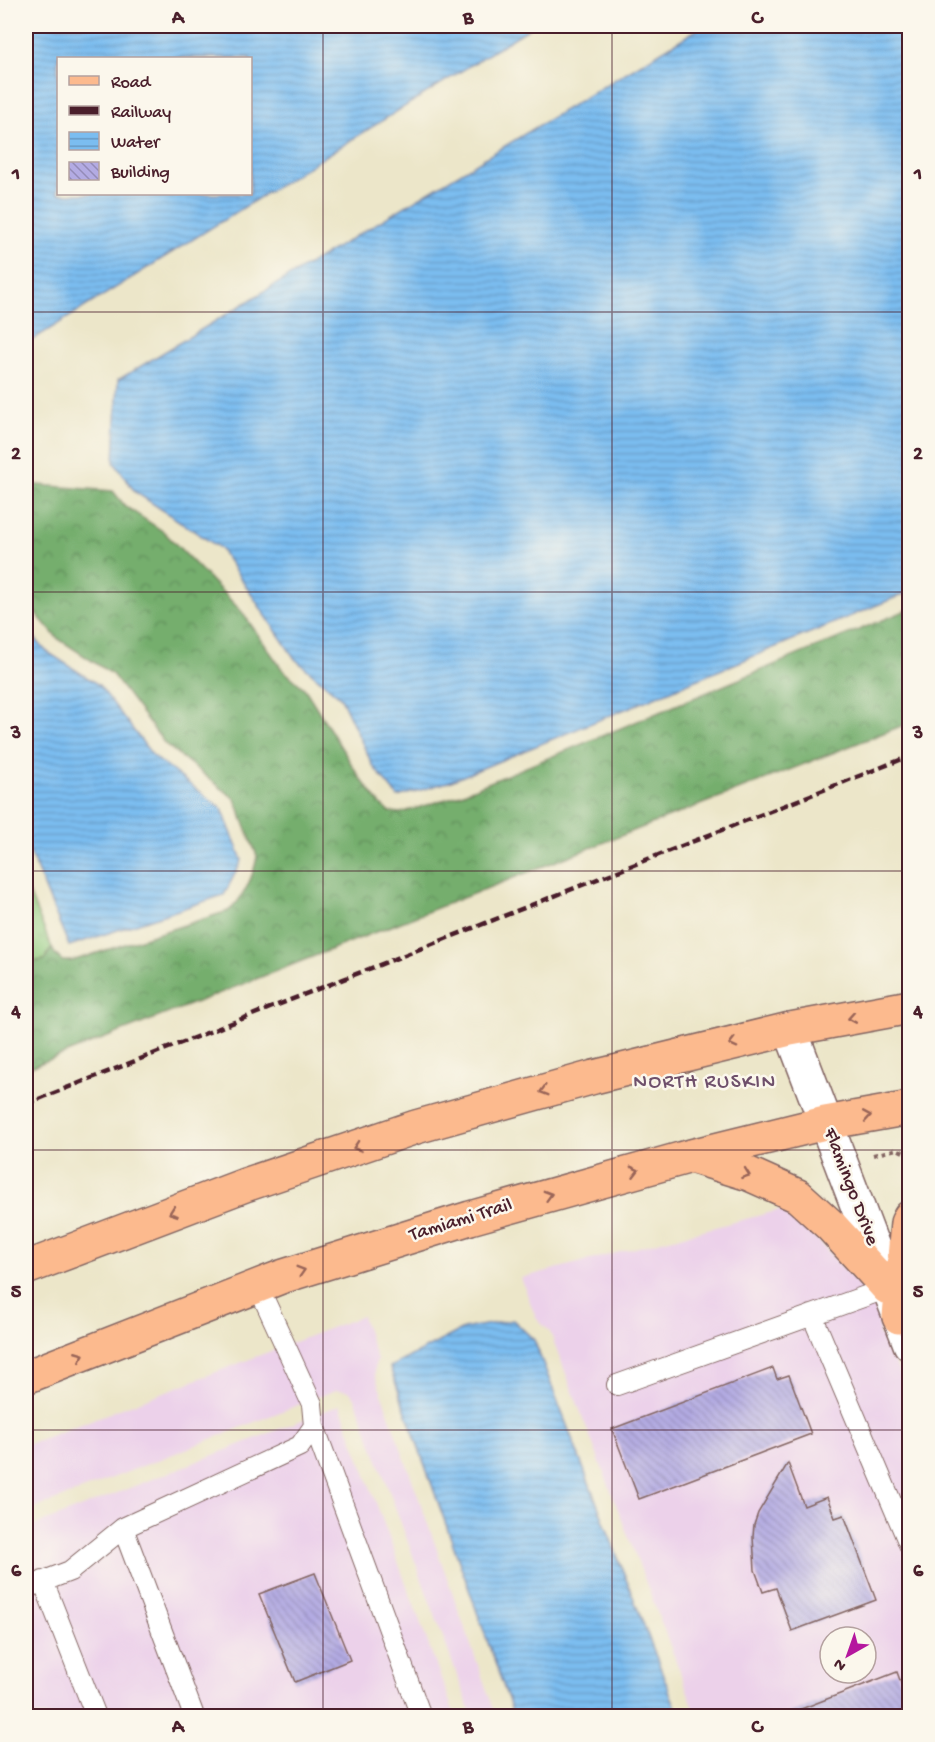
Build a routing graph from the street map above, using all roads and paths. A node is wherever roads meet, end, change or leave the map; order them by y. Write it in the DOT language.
graph roads {
  1 [pos="909,1007"];
  2 [pos="790,1029"];
  3 [pos="909,1108"];
  4 [pos="825,1123"];
  5 [pos="909,1155"];
  6 [pos="691,1156"];
  7 [pos="864,1157"];
  8 [pos="909,1216"];
  9 [pos="26,1268"];
  10 [pos="258,1286"];
  11 [pos="812,1315"];
  12 [pos="903,1317"];
  13 [pos="26,1377"];
  14 [pos="617,1384"];
  15 [pos="314,1426"];
  16 [pos="123,1528"];
  17 [pos="909,1546"];
  18 [pos="34,1585"];
  19 [pos="96,1716"];
  20 [pos="194,1716"];
  21 [pos="421,1716"];
  1 -- 2 [label="main road, one-way"];
  2 -- 4 [label="street, Flamingo Drive"];
  2 -- 9 [label="main road, one-way"];
  4 -- 3 [label="main road, Tamiami Trail, one-way"];
  4 -- 6 [label="main road, Tamiami Trail"];
  4 -- 12 [label="street, Flamingo Drive"];
  5 -- 7 [label="path"];
  10 -- 6 [label="main road, Tamiami Trail, one-way"];
  6 -- 12 [label="main road, one-way"];
  8 -- 12 [label="main road"];
  13 -- 10 [label="main road, Tamiami Trail, one-way"];
  10 -- 15 [label="lane"];
  11 -- 12 [label="lane"];
  11 -- 14 [label="lane"];
  11 -- 17 [label="lane"];
  15 -- 16 [label="lane"];
  15 -- 21 [label="lane"];
  16 -- 18 [label="lane"];
  16 -- 20 [label="lane"];
  18 -- 19 [label="lane"];
}
